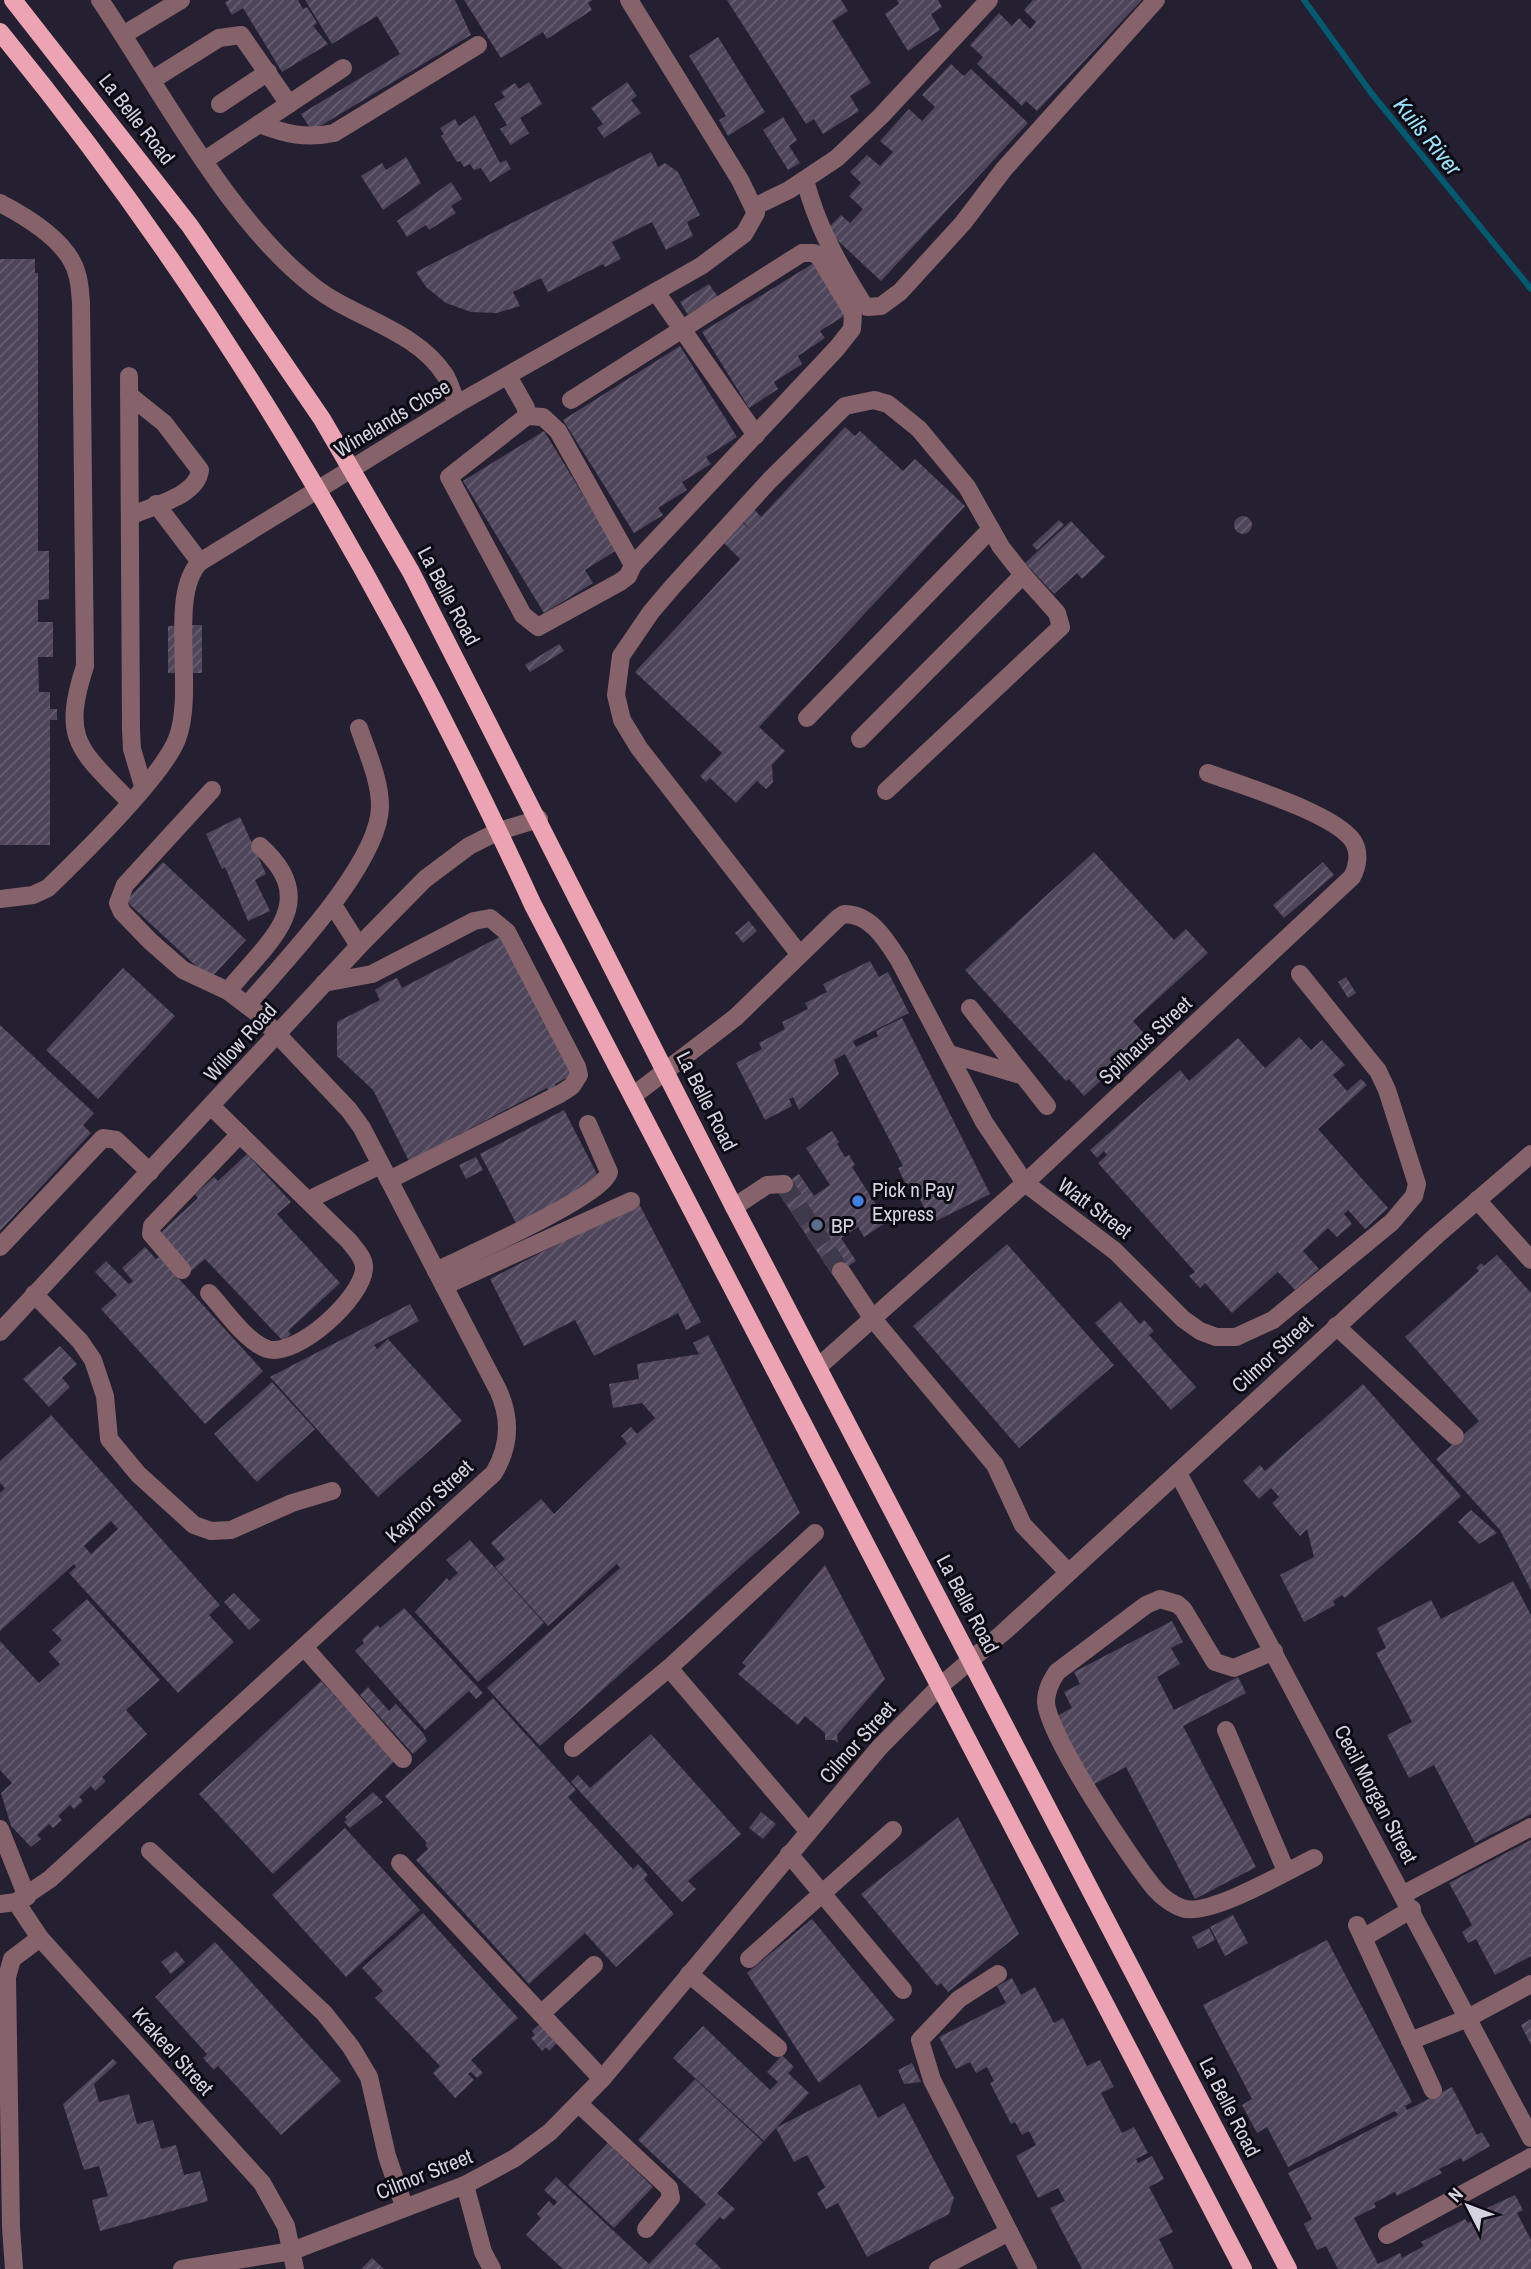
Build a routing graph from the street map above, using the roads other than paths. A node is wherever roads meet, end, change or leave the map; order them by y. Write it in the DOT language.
graph roads {
  1 [pos="13,0"];
  2 [pos="100,0"];
  3 [pos="181,0"];
  4 [pos="629,0"];
  5 [pos="989,0"];
  6 [pos="1156,0"];
  7 [pos="0,32"];
  8 [pos="123,35"];
  9 [pos="478,46"];
  10 [pos="344,68"];
  11 [pos="268,72"];
  12 [pos="152,80"];
  13 [pos="220,104"];
  14 [pos="289,104"];
  15 [pos="259,124"];
  16 [pos="205,160"];
  17 [pos="805,180"];
  18 [pos="0,203"];
  19 [pos="754,207"];
  20 [pos="656,292"];
  21 [pos="684,329"];
  22 [pos="129,376"];
  23 [pos="508,376"];
  24 [pos="129,395"];
  25 [pos="571,400"];
  26 [pos="457,404"];
  27 [pos="527,416"];
  28 [pos="756,435"];
  29 [pos="352,468"];
  30 [pos="316,491"];
  31 [pos="156,504"];
  32 [pos="130,516"];
  33 [pos="991,529"];
  34 [pos="200,562"];
  35 [pos="633,565"];
  36 [pos="1023,576"];
  37 [pos="807,718"];
  38 [pos="359,728"];
  39 [pos="860,739"];
  40 [pos="1208,773"];
  41 [pos="143,786"];
  42 [pos="212,790"];
  43 [pos="886,790"];
  44 [pos="129,801"];
  45 [pos="539,819"];
  46 [pos="499,831"];
  47 [pos="260,846"];
  48 [pos="0,899"];
  49 [pos="333,905"];
  50 [pos="359,946"];
  51 [pos="800,955"];
  52 [pos="1300,974"];
  53 [pos="324,983"];
  54 [pos="228,991"];
  55 [pos="247,1004"];
  56 [pos="970,1008"];
  57 [pos="276,1035"];
  58 [pos="950,1054"];
  59 [pos="667,1072"];
  60 [pos="1020,1075"];
  61 [pos="634,1095"];
  62 [pos="1047,1106"];
  63 [pos="212,1107"];
  64 [pos="587,1124"];
  65 [pos="240,1134"];
  66 [pos="1531,1154"];
  67 [pos="150,1172"];
  68 [pos="385,1172"];
  69 [pos="1025,1182"];
  70 [pos="784,1184"];
  71 [pos="308,1200"];
  72 [pos="1477,1200"];
  73 [pos="631,1201"];
  74 [pos="734,1207"];
  75 [pos="0,1247"];
  76 [pos="1531,1260"];
  77 [pos="182,1270"];
  78 [pos="841,1270"];
  79 [pos="440,1279"];
  80 [pos="209,1293"];
  81 [pos="34,1294"];
  82 [pos="873,1319"];
  83 [pos="1336,1326"];
  84 [pos="0,1332"];
  85 [pos="818,1367"];
  86 [pos="1455,1436"];
  87 [pos="1178,1473"];
  88 [pos="332,1491"];
  89 [pos="815,1533"];
  90 [pos="1068,1572"];
  91 [pos="304,1647"];
  92 [pos="1274,1651"];
  93 [pos="971,1660"];
  94 [pos="669,1668"];
  95 [pos="939,1687"];
  96 [pos="1226,1730"];
  97 [pos="573,1748"];
  98 [pos="403,1759"];
  99 [pos="1531,1827"];
  100 [pos="0,1829"];
  101 [pos="892,1829"];
  102 [pos="808,1831"];
  103 [pos="150,1851"];
  104 [pos="789,1854"];
  105 [pos="1314,1858"];
  106 [pos="400,1863"];
  107 [pos="1286,1871"];
  108 [pos="822,1893"];
  109 [pos="14,1901"];
  110 [pos="1408,1902"];
  111 [pos="40,1938"];
  112 [pos="749,1959"];
  113 [pos="594,1965"];
  114 [pos="689,1974"];
  115 [pos="998,1975"];
  116 [pos="1531,1984"];
  117 [pos="903,1990"];
  118 [pos="541,2014"];
  119 [pos="1468,2018"];
  120 [pos="1410,2041"];
  121 [pos="778,2048"];
  122 [pos="602,2078"];
  123 [pos="1433,2090"];
  124 [pos="579,2104"];
  125 [pos="1524,2108"];
  126 [pos="1531,2138"];
  127 [pos="1531,2157"];
  128 [pos="465,2185"];
  129 [pos="404,2206"];
  130 [pos="646,2229"];
  131 [pos="1009,2232"];
  132 [pos="1387,2235"];
  133 [pos="293,2260"];
  134 [pos="14,2269"];
  135 [pos="182,2269"];
  136 [pos="492,2269"];
  137 [pos="938,2269"];
  138 [pos="1028,2269"];
  139 [pos="1243,2269"];
  140 [pos="1288,2269"];
  1 -- 29 [label="main road, La Belle Road"];
  2 -- 8 [label="street"];
  3 -- 8 [label="street"];
  4 -- 19 [label="street"];
  5 -- 17 [label="street"];
  6 -- 17 [label="street"];
  7 -- 30 [label="main road"];
  8 -- 12 [label="street"];
  9 -- 15 [label="street"];
  10 -- 14 [label="street"];
  11 -- 12 [label="street"];
  11 -- 13 [label="street"];
  11 -- 14 [label="street"];
  12 -- 16 [label="street"];
  14 -- 15 [label="street"];
  15 -- 16 [label="street"];
  16 -- 26 [label="street"];
  17 -- 19 [label="street"];
  18 -- 44 [label="street"];
  19 -- 20 [label="street, Winelands Close"];
  20 -- 21 [label="street"];
  20 -- 23 [label="street, Winelands Close"];
  21 -- 25 [label="street"];
  21 -- 28 [label="street"];
  21 -- 28 [label="street"];
  22 -- 24 [label="street"];
  23 -- 26 [label="street, Winelands Close"];
  23 -- 27 [label="street"];
  24 -- 31 [label="street"];
  24 -- 32 [label="street"];
  26 -- 29 [label="street, Winelands Close"];
  27 -- 35 [label="street"];
  27 -- 35 [label="street"];
  28 -- 35 [label="street"];
  29 -- 30 [label="street, Winelands Close"];
  29 -- 45 [label="main road, La Belle Road"];
  30 -- 34 [label="street, Winelands Close"];
  30 -- 46 [label="main road"];
  31 -- 32 [label="street"];
  31 -- 34 [label="street"];
  32 -- 41 [label="street"];
  33 -- 36 [label="street"];
  33 -- 37 [label="street"];
  33 -- 51 [label="street"];
  34 -- 41 [label="street"];
  36 -- 39 [label="street"];
  36 -- 43 [label="street"];
  38 -- 49 [label="street"];
  40 -- 69 [label="street, Spilhaus Street"];
  41 -- 44 [label="street"];
  42 -- 54 [label="street, Kaymor Street"];
  44 -- 48 [label="street"];
  45 -- 46 [label="street, Willow Road"];
  45 -- 59 [label="main road, La Belle Road"];
  46 -- 50 [label="street, Willow Road"];
  46 -- 61 [label="main road"];
  47 -- 54 [label="street"];
  49 -- 50 [label="street"];
  49 -- 55 [label="street"];
  50 -- 53 [label="street, Willow Road"];
  51 -- 58 [label="street, Watt Street"];
  51 -- 59 [label="street, Watt Street"];
  52 -- 69 [label="street, Watt Street"];
  53 -- 57 [label="street, Willow Road"];
  53 -- 68 [label="street"];
  54 -- 55 [label="street, Kaymor Street"];
  55 -- 57 [label="street, Kaymor Street"];
  56 -- 60 [label="street"];
  57 -- 63 [label="street, Willow Road"];
  57 -- 68 [label="street, Kaymor Street"];
  58 -- 60 [label="street"];
  58 -- 69 [label="street, Watt Street"];
  59 -- 61 [label="street, Watt Street"];
  59 -- 74 [label="main road, La Belle Road"];
  60 -- 62 [label="street"];
  61 -- 95 [label="main road"];
  63 -- 65 [label="street"];
  63 -- 67 [label="street, Willow Road"];
  64 -- 79 [label="street"];
  65 -- 71 [label="street"];
  65 -- 77 [label="street"];
  66 -- 72 [label="street, Cilmor Street"];
  67 -- 75 [label="street"];
  67 -- 81 [label="street, Willow Road"];
  68 -- 71 [label="street"];
  68 -- 79 [label="street, Kaymor Street"];
  69 -- 82 [label="street, Spilhaus Street"];
  70 -- 74 [label="street"];
  71 -- 80 [label="street"];
  72 -- 76 [label="street"];
  72 -- 83 [label="street, Cilmor Street"];
  73 -- 79 [label="street"];
  74 -- 85 [label="main road, La Belle Road"];
  78 -- 82 [label="street"];
  79 -- 91 [label="street, Kaymor Street"];
  81 -- 84 [label="street, Willow Road"];
  81 -- 88 [label="street"];
  82 -- 85 [label="street, Spilhaus Street"];
  82 -- 90 [label="street"];
  83 -- 86 [label="street"];
  83 -- 87 [label="street, Cilmor Street"];
  85 -- 93 [label="main road, La Belle Road"];
  87 -- 90 [label="street, Cilmor Street"];
  87 -- 92 [label="street, Cecil Morgan Street"];
  89 -- 94 [label="street"];
  90 -- 93 [label="street, Cilmor Street"];
  91 -- 98 [label="street"];
  91 -- 109 [label="street, Kaymor Street"];
  92 -- 107 [label="street"];
  92 -- 110 [label="street, Cecil Morgan Street"];
  93 -- 95 [label="street, Cilmor Street"];
  93 -- 140 [label="main road, La Belle Road"];
  94 -- 97 [label="street"];
  94 -- 102 [label="street"];
  95 -- 102 [label="street, Cilmor Street"];
  95 -- 139 [label="main road"];
  96 -- 107 [label="street"];
  99 -- 110 [label="street"];
  100 -- 109 [label="street, Krakeel Street"];
  101 -- 108 [label="street"];
  102 -- 104 [label="street, Cilmor Street"];
  103 -- 129 [label="street"];
  104 -- 108 [label="street"];
  104 -- 114 [label="street, Cilmor Street"];
  105 -- 107 [label="street"];
  106 -- 118 [label="street"];
  108 -- 112 [label="street"];
  108 -- 117 [label="street"];
  109 -- 111 [label="street, Krakeel Street"];
  110 -- 119 [label="street, Cecil Morgan Street"];
  110 -- 120 [label="street"];
  111 -- 133 [label="street, Krakeel Street"];
  111 -- 134 [label="street"];
  113 -- 118 [label="street"];
  114 -- 121 [label="street"];
  114 -- 122 [label="street, Cilmor Street"];
  115 -- 131 [label="street"];
  116 -- 119 [label="street"];
  118 -- 122 [label="street"];
  119 -- 120 [label="street"];
  119 -- 125 [label="street, Cecil Morgan Street"];
  120 -- 123 [label="street"];
  122 -- 124 [label="street, Cilmor Street"];
  124 -- 128 [label="street, Cilmor Street"];
  124 -- 130 [label="street"];
  125 -- 126 [label="street, Cecil Morgan Street"];
  127 -- 132 [label="street"];
  128 -- 129 [label="street, Cilmor Street"];
  128 -- 136 [label="street"];
  129 -- 133 [label="street, Cilmor Street"];
  131 -- 137 [label="street"];
  131 -- 138 [label="street"];
  133 -- 135 [label="street, Cilmor Street"];
}
